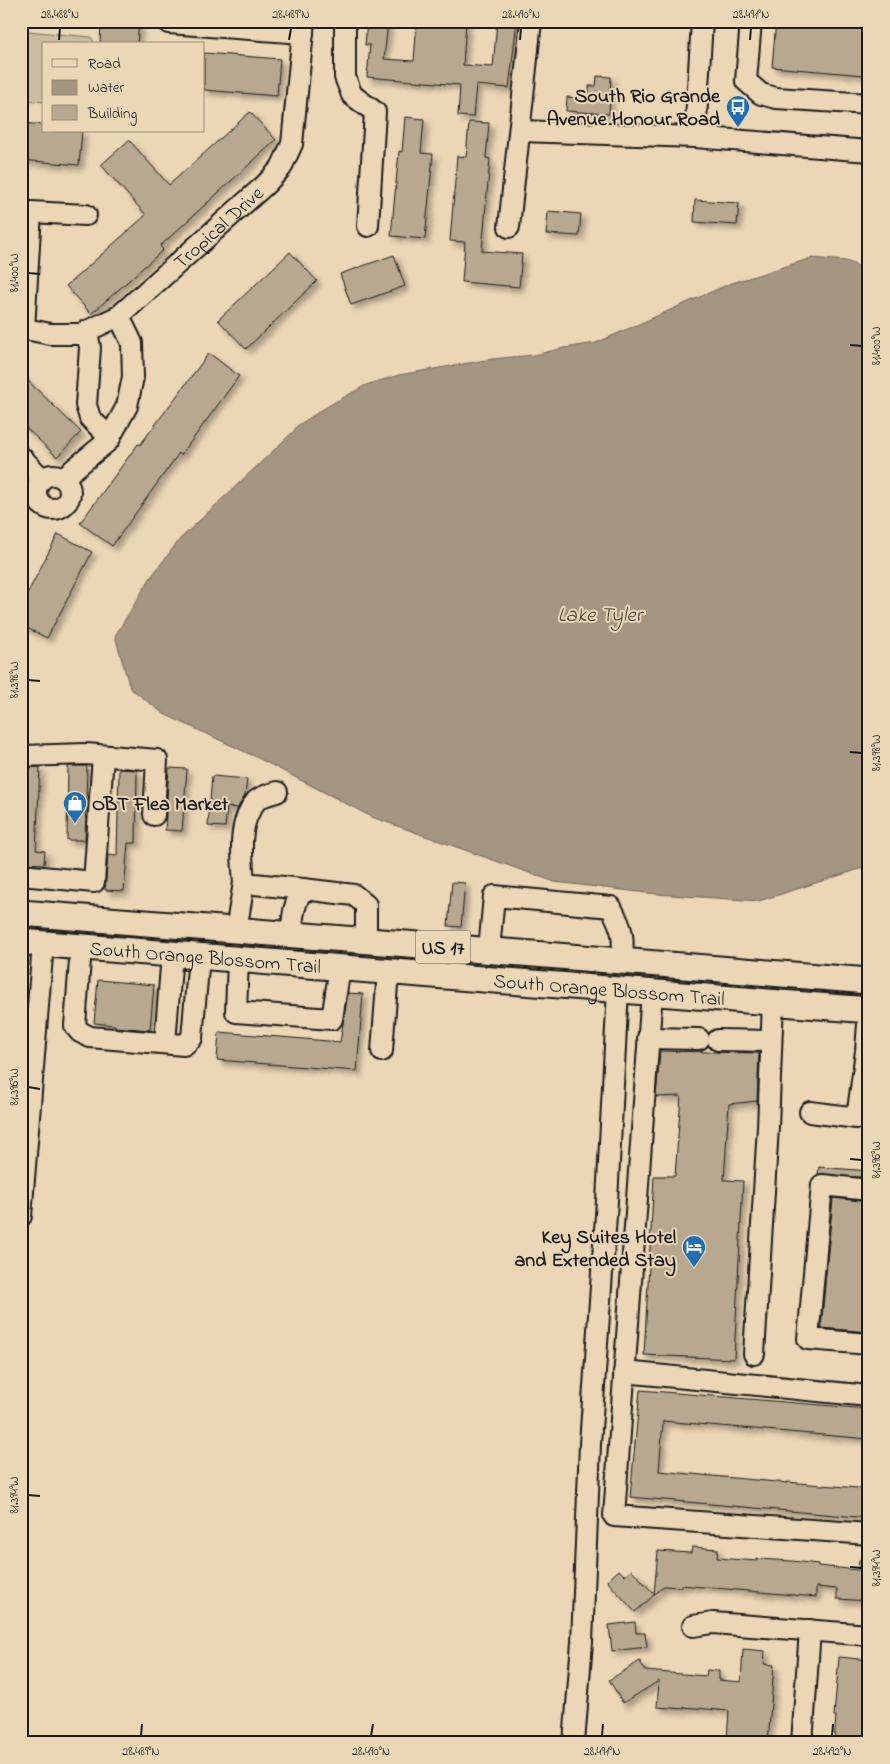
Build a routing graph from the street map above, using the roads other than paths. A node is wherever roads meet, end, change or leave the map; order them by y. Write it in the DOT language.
graph roads {
  1 [pos="169,21"];
  2 [pos="345,21"];
  3 [pos="531,21"];
  4 [pos="702,21"];
  5 [pos="751,21"];
  6 [pos="303,27"];
  7 [pos="869,104"];
  8 [pos="520,130"];
  9 [pos="695,137"];
  10 [pos="869,151"];
  11 [pos="86,215"];
  12 [pos="368,226"];
  13 [pos="510,227"];
  14 [pos="119,316"];
  15 [pos="23,328"];
  16 [pos="88,331"];
  17 [pos="110,438"];
  18 [pos="21,457"];
  19 [pos="63,478"];
  20 [pos="42,479"];
  21 [pos="21,756"];
  22 [pos="103,756"];
  23 [pos="277,792"];
  24 [pos="154,816"];
  25 [pos="21,875"];
  26 [pos="244,883"];
  27 [pos="303,889"];
  28 [pos="21,913"];
  29 [pos="98,919"];
  30 [pos="236,930"];
  31 [pos="291,935"];
  32 [pos="366,941"];
  33 [pos="32,943"];
  34 [pos="81,947"];
  35 [pos="489,950"];
  36 [pos="172,954"];
  37 [pos="199,956"];
  38 [pos="238,959"];
  39 [pos="622,961"];
  40 [pos="340,967"];
  41 [pos="710,968"];
  42 [pos="388,971"];
  43 [pos="869,981"];
  44 [pos="562,984"];
  45 [pos="618,989"];
  46 [pos="652,992"];
  47 [pos="773,1002"];
  48 [pos="869,1010"];
  49 [pos="648,1038"];
  50 [pos="771,1041"];
  51 [pos="165,1044"];
  52 [pos="382,1051"];
  53 [pos="810,1112"];
  54 [pos="869,1190"];
  55 [pos="21,1216"];
  56 [pos="869,1344"];
  57 [pos="754,1354"];
  58 [pos="624,1372"];
  59 [pos="869,1396"];
  60 [pos="869,1534"];
  61 [pos="693,1626"];
  62 [pos="810,1630"];
  63 [pos="869,1635"];
  64 [pos="574,1743"];
  65 [pos="802,1743"];
  1 -- 6 [label="street"];
  2 -- 12 [label="street"];
  3 -- 8 [label="street"];
  4 -- 9 [label="street"];
  5 -- 7 [label="street"];
  6 -- 14 [label="street, Tropical Drive"];
  8 -- 9 [label="street"];
  8 -- 13 [label="street"];
  9 -- 10 [label="street"];
  11 -- 15 [label="street"];
  14 -- 16 [label="street, Tropical Drive"];
  14 -- 17 [label="street"];
  15 -- 16 [label="street, Tropical Drive"];
  16 -- 17 [label="street"];
  17 -- 19 [label="street"];
  18 -- 20 [label="street"];
  19 -- 20 [label="street"];
  19 -- 20 [label="street"];
  21 -- 22 [label="street"];
  22 -- 24 [label="street"];
  22 -- 25 [label="street"];
  23 -- 26 [label="street"];
  26 -- 27 [label="street"];
  26 -- 30 [label="street"];
  27 -- 31 [label="street"];
  27 -- 32 [label="street"];
  28 -- 29 [label="main road, South Orange Blossom Trail / US 17"];
  29 -- 30 [label="main road, South Orange Blossom Trail / US 17"];
  29 -- 33 [label="main road"];
  30 -- 31 [label="main road, South Orange Blossom Trail / US 17"];
  31 -- 32 [label="main road, South Orange Blossom Trail / US 17"];
  32 -- 35 [label="main road, South Orange Blossom Trail / US 17"];
  33 -- 34 [label="main road, South Orange Blossom Trail / US 17"];
  33 -- 55 [label="street"];
  34 -- 36 [label="main road, South Orange Blossom Trail / US 17"];
  34 -- 51 [label="street"];
  35 -- 39 [label="main road, South Orange Blossom Trail / US 17"];
  35 -- 39 [label="street"];
  36 -- 37 [label="main road, South Orange Blossom Trail / US 17"];
  36 -- 51 [label="street"];
  37 -- 38 [label="main road, South Orange Blossom Trail / US 17"];
  37 -- 51 [label="street"];
  38 -- 40 [label="main road, South Orange Blossom Trail / US 17"];
  38 -- 40 [label="street"];
  39 -- 41 [label="main road, South Orange Blossom Trail / US 17"];
  39 -- 44 [label="main road"];
  40 -- 42 [label="main road, South Orange Blossom Trail / US 17"];
  41 -- 43 [label="main road, South Orange Blossom Trail / US 17"];
  41 -- 46 [label="main road"];
  42 -- 44 [label="main road, South Orange Blossom Trail / US 17"];
  42 -- 52 [label="street"];
  44 -- 45 [label="main road, South Orange Blossom Trail / US 17"];
  45 -- 46 [label="main road, South Orange Blossom Trail / US 17"];
  45 -- 64 [label="street"];
  46 -- 47 [label="main road, South Orange Blossom Trail / US 17"];
  46 -- 49 [label="street"];
  47 -- 48 [label="main road, South Orange Blossom Trail / US 17"];
  47 -- 50 [label="street"];
  48 -- 53 [label="street"];
  49 -- 50 [label="street"];
  49 -- 58 [label="street"];
  50 -- 57 [label="street"];
  54 -- 56 [label="street"];
  58 -- 59 [label="street"];
  58 -- 60 [label="street"];
  61 -- 62 [label="street"];
  62 -- 63 [label="street"];
  62 -- 65 [label="street"];
}
